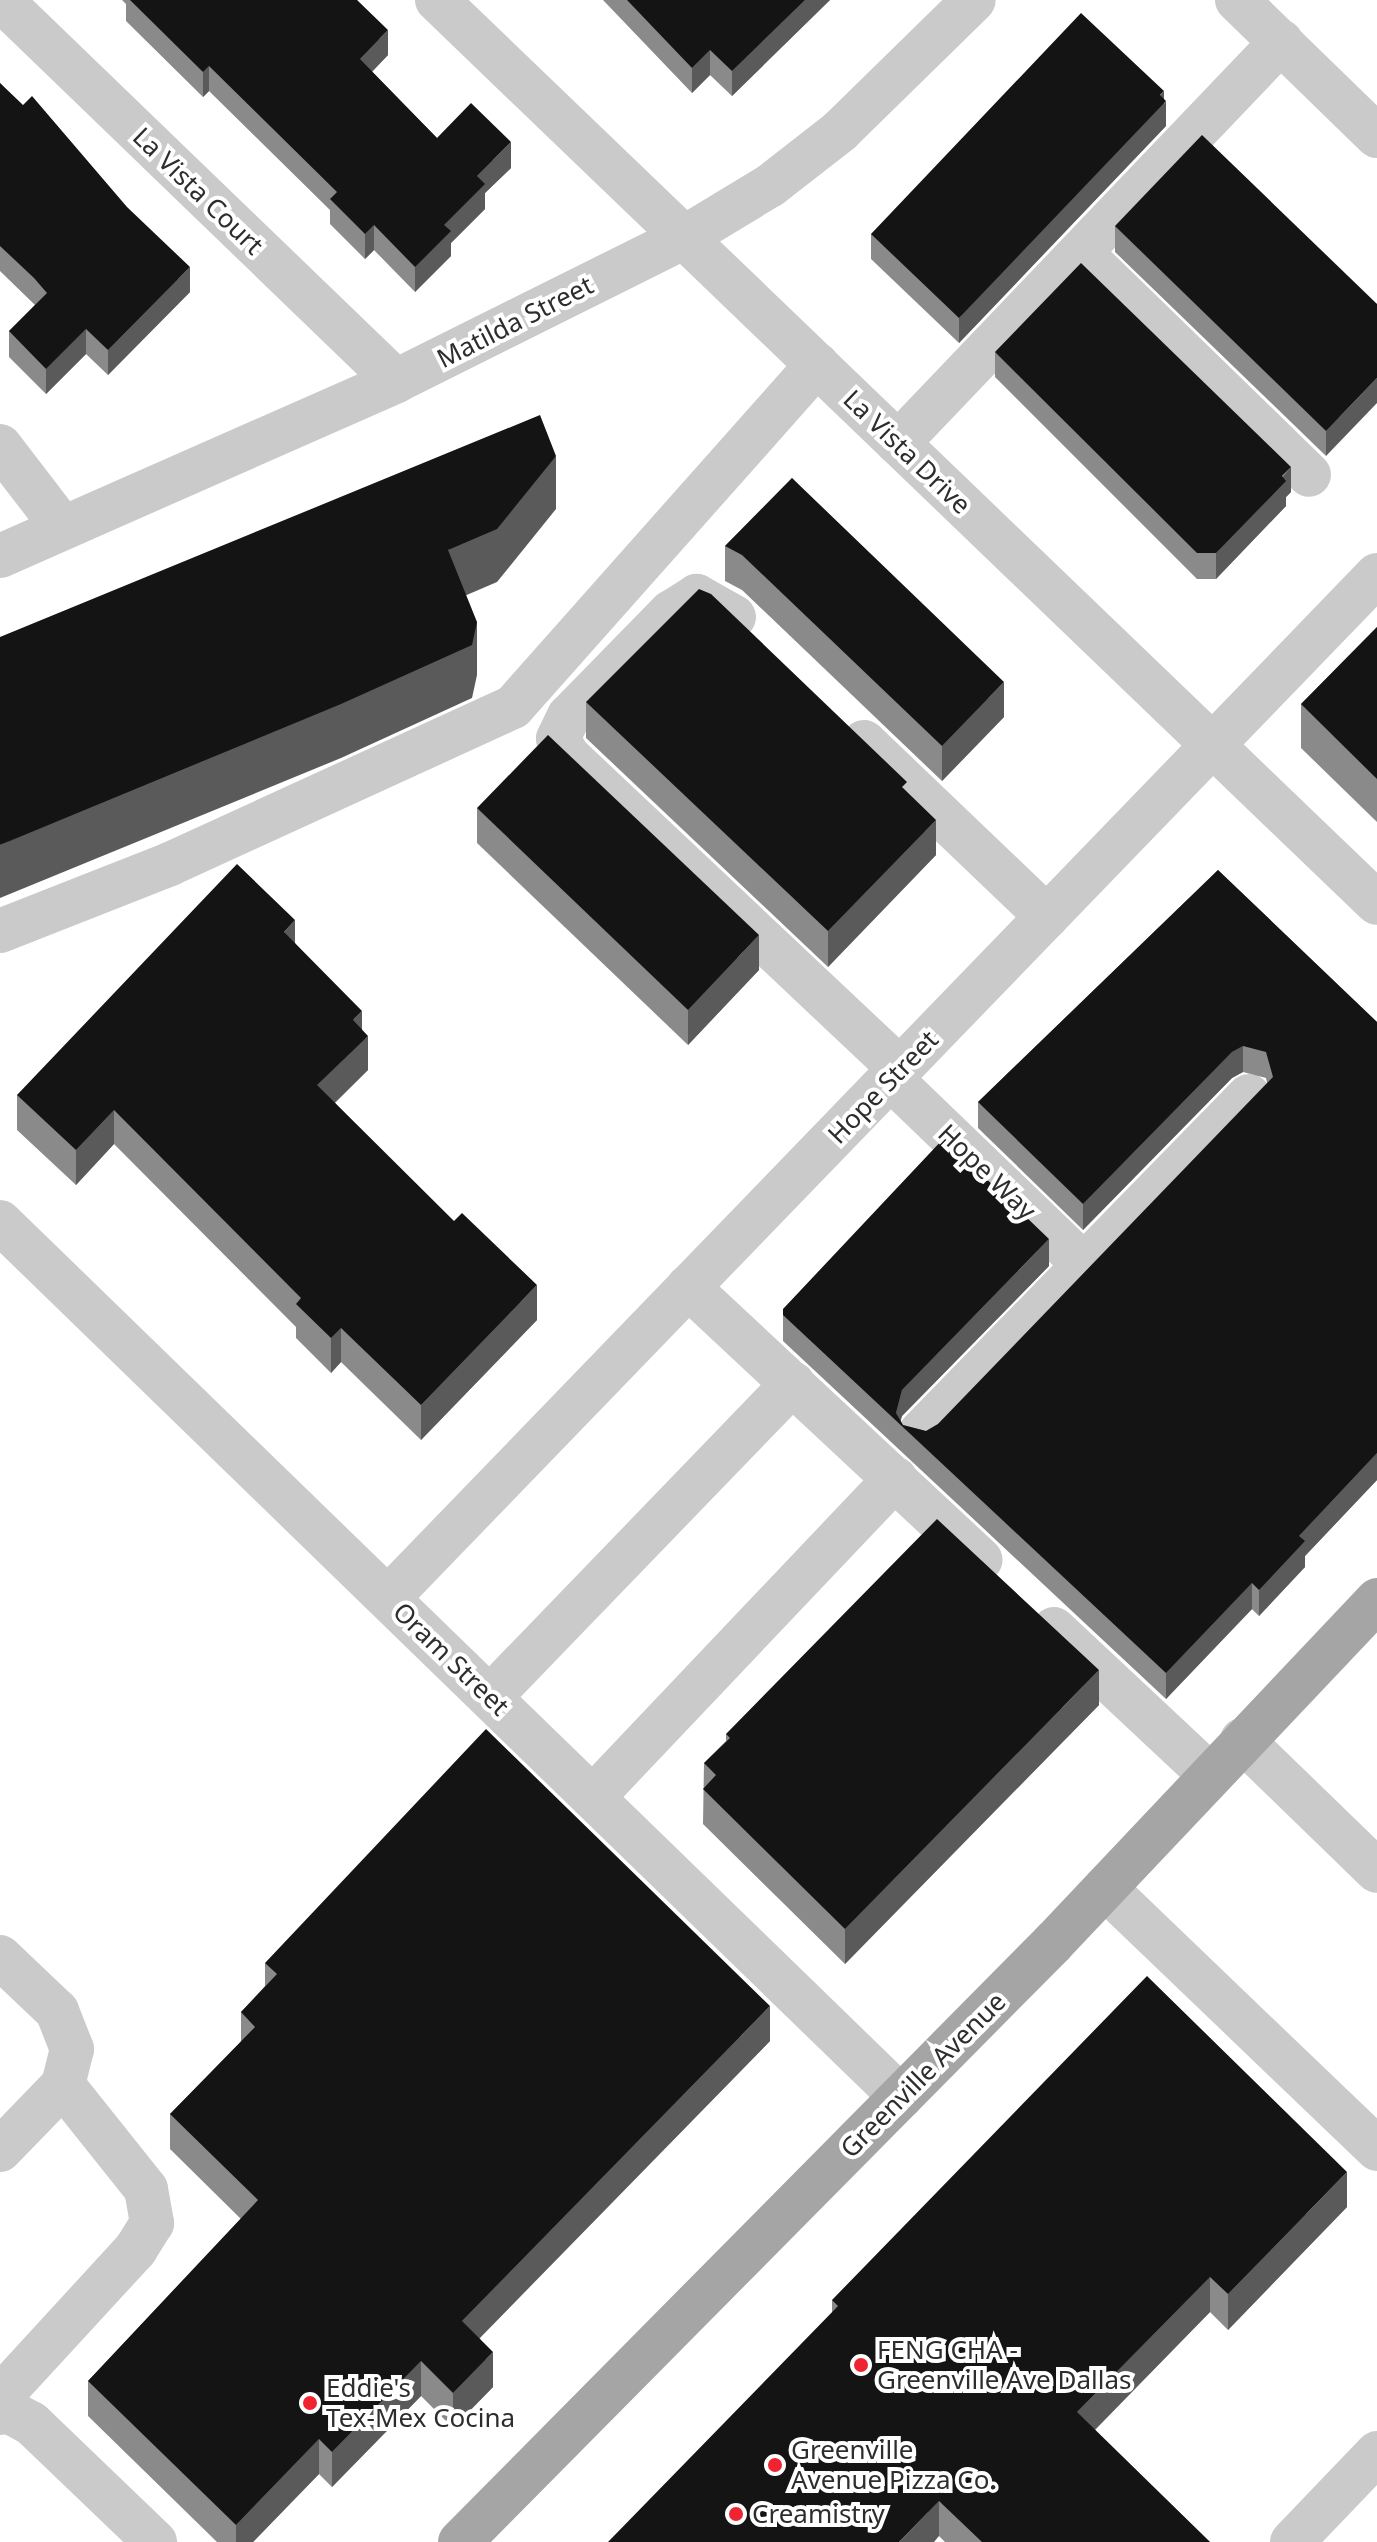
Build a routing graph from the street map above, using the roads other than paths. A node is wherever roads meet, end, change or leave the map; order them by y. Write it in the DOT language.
graph roads {
  1 [pos="1,0"];
  2 [pos="437,0"];
  3 [pos="974,0"];
  4 [pos="1237,0"];
  5 [pos="1281,42"];
  6 [pos="1377,136"];
  7 [pos="685,237"];
  8 [pos="1081,253"];
  9 [pos="817,365"];
  10 [pos="396,381"];
  11 [pos="898,443"];
  12 [pos="0,446"];
  13 [pos="1309,475"];
  14 [pos="63,528"];
  15 [pos="0,556"];
  16 [pos="1377,575"];
  17 [pos="769,651"];
  18 [pos="836,715"];
  19 [pos="1213,746"];
  20 [pos="1377,903"];
  21 [pos="1047,917"];
  22 [pos="0,931"];
  23 [pos="895,1074"];
  24 [pos="1249,1096"];
  25 [pos="0,1222"];
  26 [pos="1084,1265"];
  27 [pos="688,1287"];
  28 [pos="793,1383"];
  29 [pos="920,1433"];
  30 [pos="895,1479"];
  31 [pos="388,1598"];
  32 [pos="1376,1603"];
  33 [pos="490,1697"];
  34 [pos="1242,1740"];
  35 [pos="1210,1775"];
  36 [pos="593,1797"];
  37 [pos="1377,1871"];
  38 [pos="1105,1888"];
  39 [pos="0,1957"];
  40 [pos="63,2085"];
  41 [pos="901,2097"];
  42 [pos="1377,2149"];
  43 [pos="0,2150"];
  44 [pos="0,2397"];
  45 [pos="0,2413"];
  46 [pos="1377,2453"];
  47 [pos="155,2542"];
  48 [pos="460,2542"];
  49 [pos="1292,2542"];
  1 -- 10 [label="street, La Vista Court"];
  2 -- 7 [label="street, La Vista Drive"];
  3 -- 7 [label="street, Matilda Street"];
  4 -- 5 [label="street"];
  5 -- 6 [label="street"];
  5 -- 8 [label="street"];
  7 -- 9 [label="street, La Vista Drive"];
  7 -- 10 [label="street, Matilda Street"];
  8 -- 11 [label="street"];
  8 -- 13 [label="street"];
  9 -- 11 [label="street, La Vista Drive"];
  9 -- 22 [label="street"];
  10 -- 14 [label="street, Matilda Street"];
  11 -- 19 [label="street, La Vista Drive"];
  12 -- 14 [label="street"];
  14 -- 15 [label="street, Matilda Street"];
  16 -- 19 [label="street, Hope Street"];
  17 -- 23 [label="street, Hope Way"];
  18 -- 21 [label="street"];
  19 -- 20 [label="street, La Vista Drive"];
  19 -- 21 [label="street, Hope Street"];
  21 -- 23 [label="street, Hope Street"];
  23 -- 26 [label="street, Hope Way"];
  23 -- 27 [label="street, Hope Street"];
  24 -- 26 [label="street"];
  25 -- 31 [label="street, Oram Street"];
  26 -- 29 [label="street"];
  27 -- 28 [label="street"];
  27 -- 31 [label="street, Hope Street"];
  28 -- 30 [label="street"];
  28 -- 33 [label="street"];
  30 -- 35 [label="street"];
  30 -- 36 [label="street"];
  31 -- 33 [label="street, Oram Street"];
  32 -- 34 [label="main road, Greenville Avenue"];
  33 -- 36 [label="street, Oram Street"];
  34 -- 35 [label="main road, Greenville Avenue"];
  34 -- 37 [label="street"];
  35 -- 38 [label="main road, Greenville Avenue"];
  36 -- 41 [label="street, Oram Street"];
  38 -- 41 [label="main road, Greenville Avenue"];
  38 -- 42 [label="street"];
  39 -- 40 [label="street"];
  40 -- 43 [label="street"];
  40 -- 44 [label="street"];
  41 -- 48 [label="main road, Greenville Avenue"];
  45 -- 47 [label="street"];
  46 -- 49 [label="street"];
}
